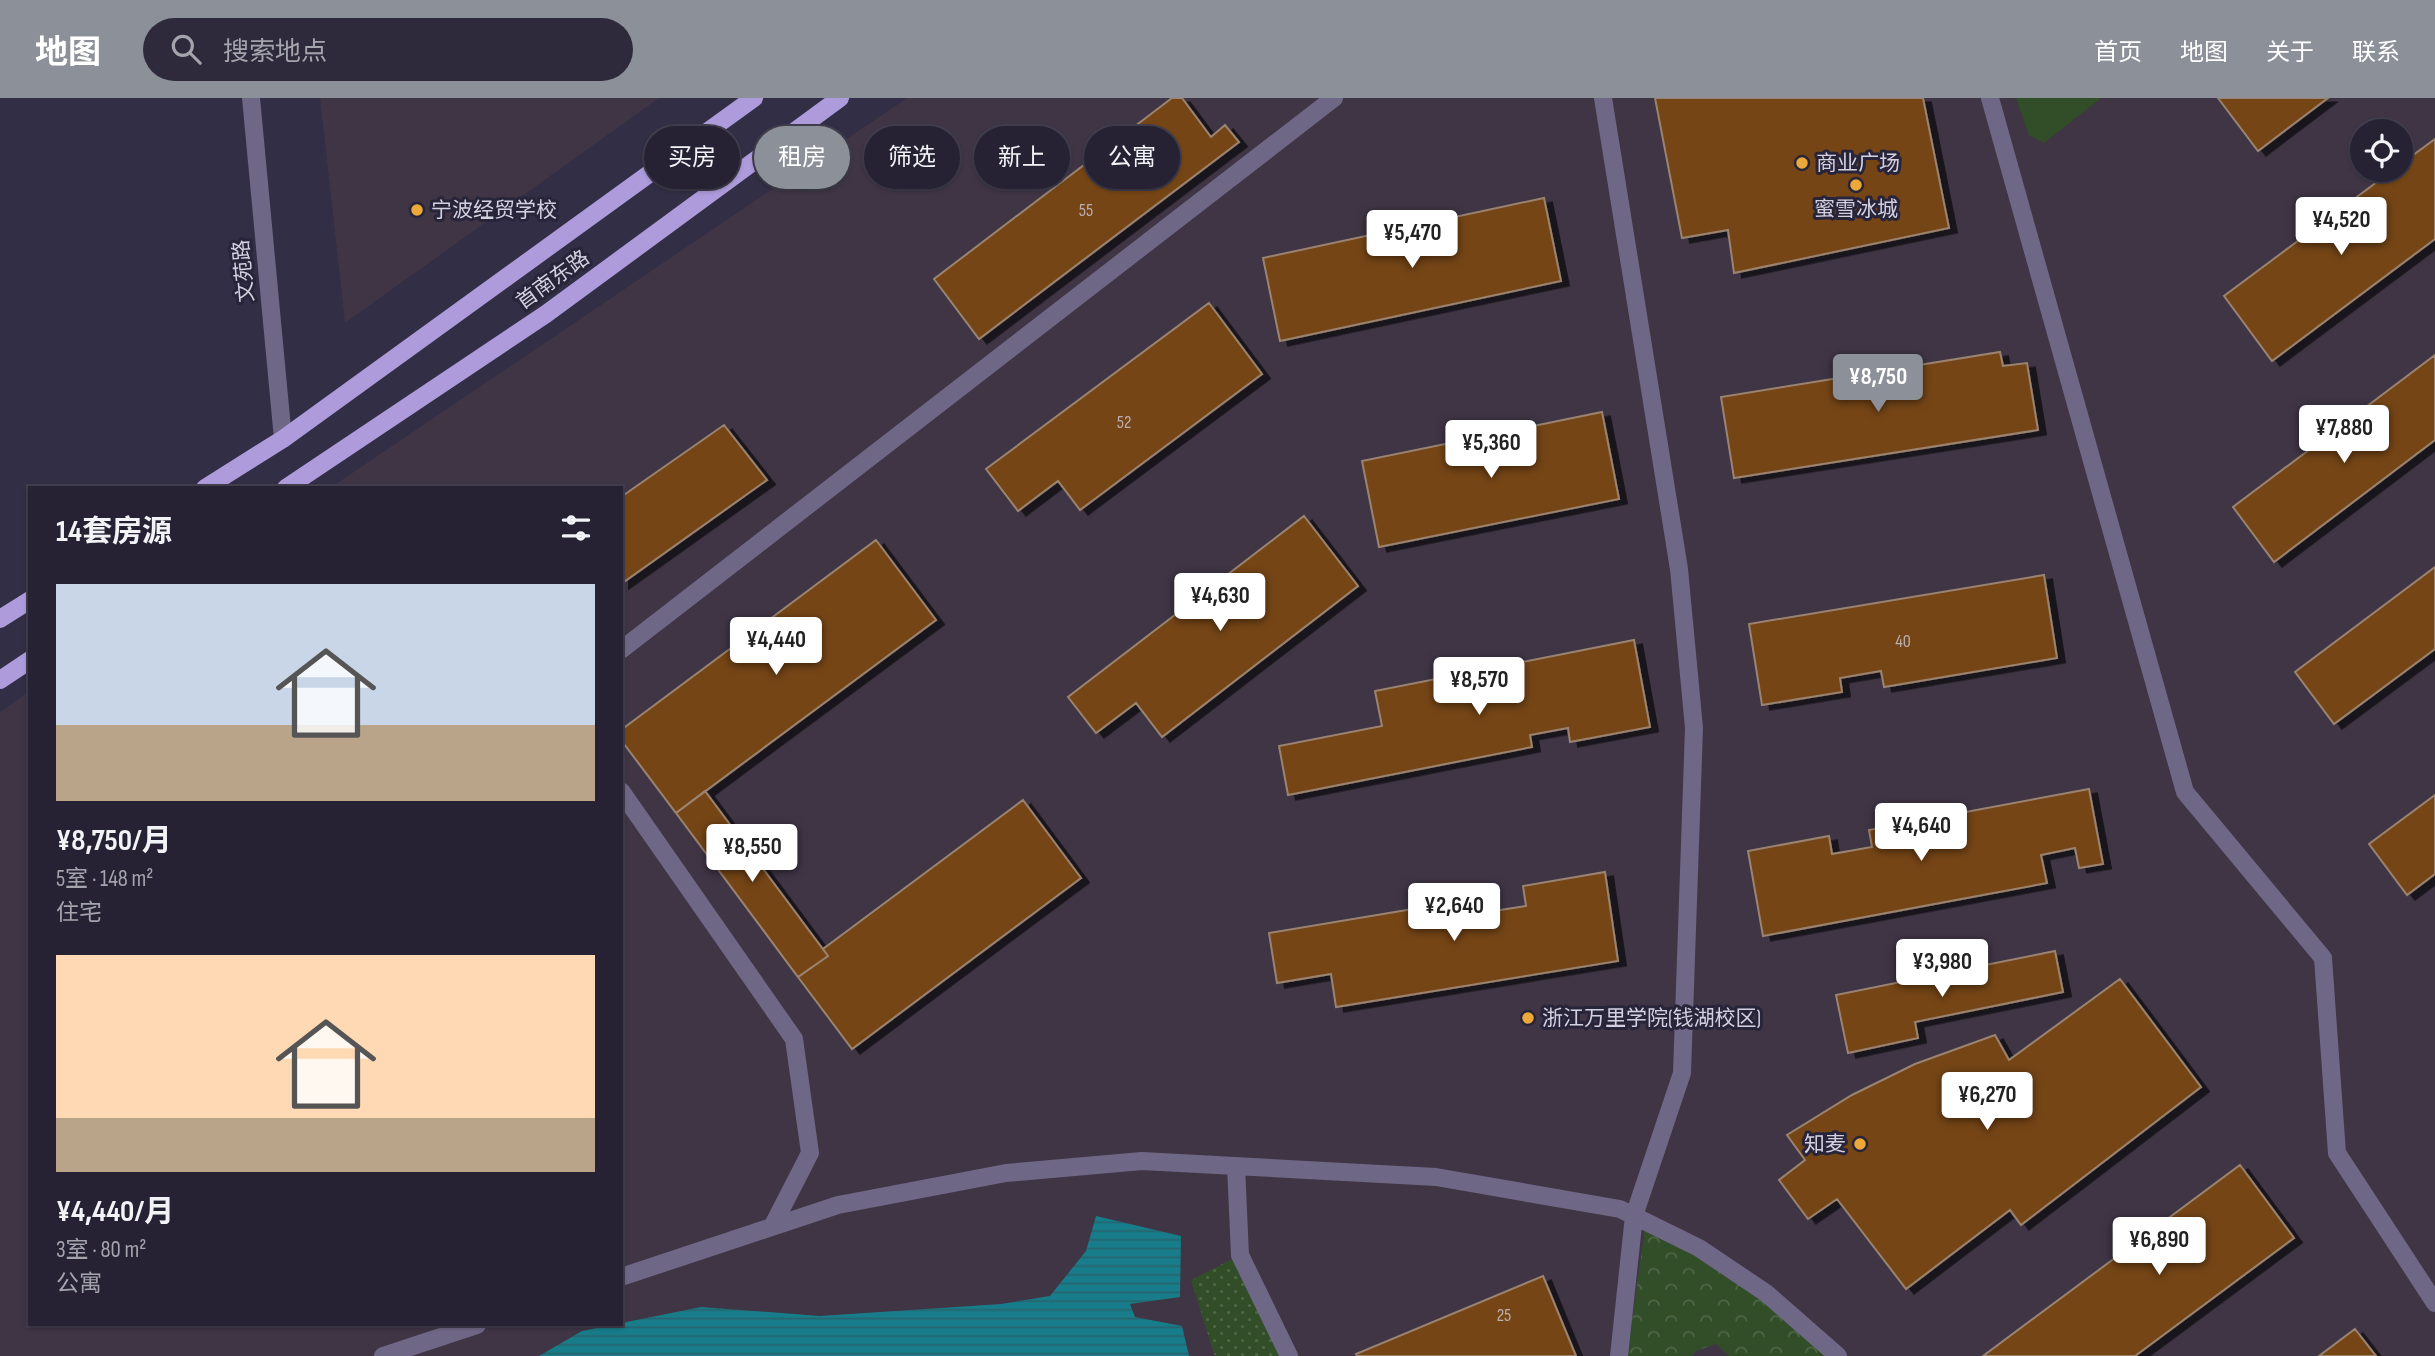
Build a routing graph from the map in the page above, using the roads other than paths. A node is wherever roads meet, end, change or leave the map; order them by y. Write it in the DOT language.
graph roads {
  1 [pos="251,98"];
  2 [pos="754,98"];
  3 [pos="840,98"];
  4 [pos="1334,98"];
  5 [pos="1603,98"];
  6 [pos="1990,98"];
  7 [pos="283,439"];
  8 [pos="208,486"];
  9 [pos="289,486"];
  10 [pos="28,601"];
  11 [pos="0,618"];
  12 [pos="623,648"];
  13 [pos="28,661"];
  14 [pos="0,680"];
  15 [pos="623,794"];
  16 [pos="1236,1166"];
  17 [pos="1634,1216"];
  18 [pos="772,1227"];
  19 [pos="623,1276"];
  20 [pos="2435,1303"];
  21 [pos="474,1326"];
  22 [pos="383,1356"];
  23 [pos="1289,1356"];
  24 [pos="1619,1356"];
  25 [pos="1838,1356"];
  1 -- 7 [label="street, 文苑路"];
  2 -- 7 [label="main road, 首南东路"];
  3 -- 9 [label="main road, 首南东路"];
  4 -- 12 [label="street"];
  5 -- 17 [label="street"];
  6 -- 20 [label="street"];
  7 -- 8 [label="main road, 首南东路"];
  10 -- 11 [label="main road"];
  13 -- 14 [label="main road"];
  15 -- 18 [label="street"];
  16 -- 17 [label="street"];
  16 -- 18 [label="street"];
  16 -- 23 [label="street"];
  17 -- 24 [label="street"];
  17 -- 25 [label="street"];
  18 -- 19 [label="street"];
  21 -- 22 [label="street"];
}
